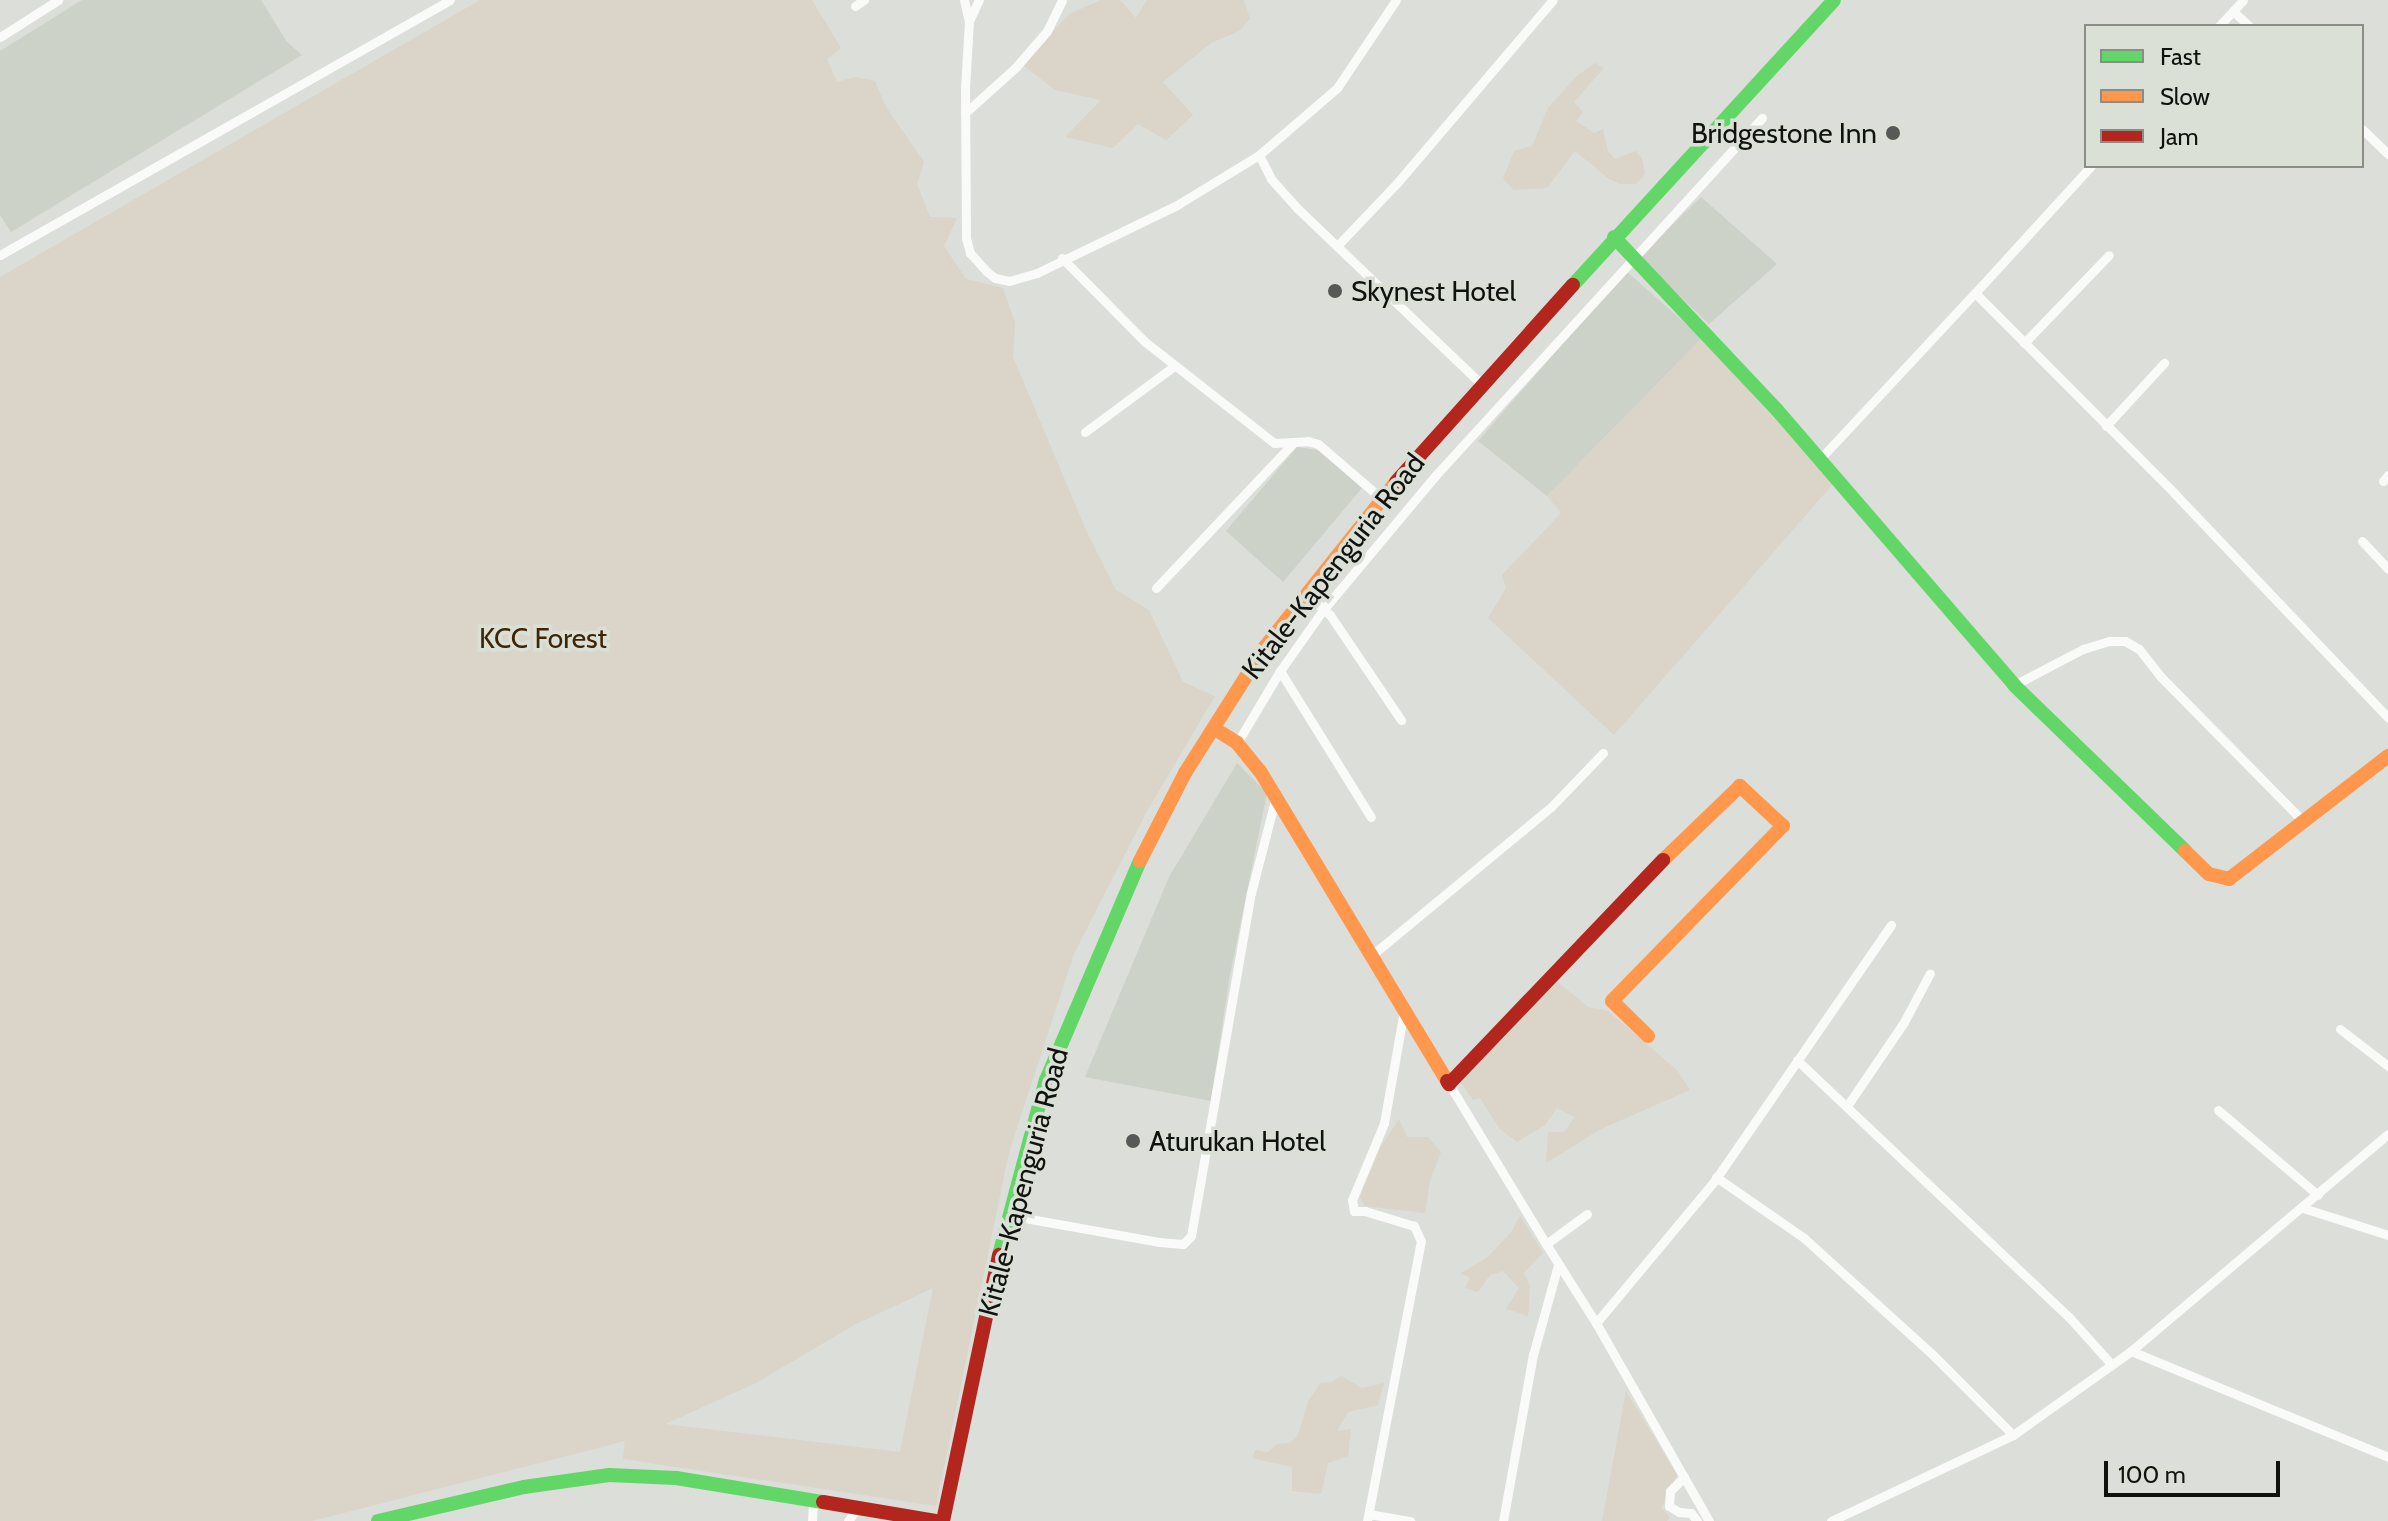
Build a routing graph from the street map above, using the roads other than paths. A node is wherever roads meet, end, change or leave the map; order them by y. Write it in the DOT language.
graph roads {
  1 [pos="58,0"];
  2 [pos="450,0"];
  3 [pos="964,0"];
  4 [pos="979,0"];
  5 [pos="1062,0"];
  6 [pos="1396,0"];
  7 [pos="1553,0"];
  8 [pos="1834,0"];
  9 [pos="2243,0"];
  10 [pos="2233,11"];
  11 [pos="969,21"];
  12 [pos="2221,24"];
  13 [pos="2247,24"];
  14 [pos="0,37"];
  15 [pos="965,113"];
  16 [pos="1762,118"];
  17 [pos="2364,131"];
  18 [pos="2388,154"];
  19 [pos="1259,155"];
  20 [pos="2089,168"];
  21 [pos="1614,237"];
  22 [pos="1337,246"];
  23 [pos="0,255"];
  24 [pos="2109,255"];
  25 [pos="1062,258"];
  26 [pos="1633,258"];
  27 [pos="1975,293"];
  28 [pos="2024,343"];
  29 [pos="2164,363"];
  30 [pos="1173,367"];
  31 [pos="1483,386"];
  32 [pos="2106,426"];
  33 [pos="1085,432"];
  34 [pos="1294,442"];
  35 [pos="1819,460"];
  36 [pos="1382,499"];
  37 [pos="2362,541"];
  38 [pos="2388,569"];
  39 [pos="1156,588"];
  40 [pos="1306,594"];
  41 [pos="1323,610"];
  42 [pos="1280,671"];
  43 [pos="2014,685"];
  44 [pos="2388,718"];
  45 [pos="1401,720"];
  46 [pos="1215,729"];
  47 [pos="1237,743"];
  48 [pos="1603,753"];
  49 [pos="2388,756"];
  50 [pos="1276,796"];
  51 [pos="1371,817"];
  52 [pos="2302,820"];
  53 [pos="1891,925"];
  54 [pos="1372,955"];
  55 [pos="1930,973"];
  56 [pos="1404,1011"];
  57 [pos="2340,1029"];
  58 [pos="1648,1036"];
  59 [pos="1797,1060"];
  60 [pos="2388,1066"];
  61 [pos="1449,1084"];
  62 [pos="1847,1106"];
  63 [pos="2218,1110"];
  64 [pos="2388,1134"];
  65 [pos="1716,1177"];
  66 [pos="2318,1195"];
  67 [pos="2303,1208"];
  68 [pos="1587,1214"];
  69 [pos="1008,1215"];
  70 [pos="2388,1235"];
  71 [pos="1546,1244"];
  72 [pos="1558,1265"];
  73 [pos="1596,1323"];
  74 [pos="2131,1351"];
  75 [pos="2112,1365"];
  76 [pos="2013,1435"];
  77 [pos="2388,1457"];
  78 [pos="1684,1477"];
  79 [pos="813,1502"];
  80 [pos="851,1516"];
  81 [pos="1368,1518"];
  82 [pos="378,1521"];
  83 [pos="812,1521"];
  84 [pos="935,1521"];
  85 [pos="943,1521"];
  86 [pos="1410,1521"];
  87 [pos="1503,1521"];
  88 [pos="1697,1521"];
  89 [pos="1709,1521"];
  90 [pos="1831,1521"];
  1 -- 14 [label="street"];
  2 -- 23 [label="street"];
  3 -- 11 [label="street"];
  4 -- 11 [label="street"];
  5 -- 15 [label="street"];
  6 -- 19 [label="street"];
  7 -- 22 [label="street"];
  8 -- 21 [label="main road, Kitale-Kapenguria Road"];
  9 -- 10 [label="street"];
  10 -- 12 [label="street"];
  10 -- 13 [label="street"];
  11 -- 15 [label="street"];
  15 -- 25 [label="street"];
  16 -- 26 [label="street"];
  17 -- 18 [label="street"];
  19 -- 22 [label="street"];
  19 -- 25 [label="street"];
  20 -- 27 [label="street"];
  21 -- 26 [label="main road"];
  21 -- 31 [label="main road, Kitale-Kapenguria Road"];
  22 -- 31 [label="street"];
  24 -- 28 [label="street"];
  25 -- 30 [label="street"];
  26 -- 35 [label="main road"];
  26 -- 41 [label="street"];
  27 -- 28 [label="street"];
  27 -- 35 [label="street"];
  28 -- 32 [label="street"];
  29 -- 32 [label="street"];
  30 -- 33 [label="street"];
  30 -- 34 [label="street"];
  31 -- 36 [label="main road, Kitale-Kapenguria Road"];
  32 -- 44 [label="street"];
  34 -- 36 [label="street"];
  34 -- 39 [label="street"];
  35 -- 43 [label="main road"];
  36 -- 40 [label="main road, Kitale-Kapenguria Road"];
  37 -- 38 [label="street"];
  40 -- 41 [label="street"];
  40 -- 46 [label="main road, Kitale-Kapenguria Road"];
  41 -- 42 [label="street"];
  41 -- 45 [label="street"];
  42 -- 47 [label="street"];
  42 -- 51 [label="street"];
  43 -- 52 [label="street"];
  43 -- 52 [label="main road"];
  46 -- 47 [label="main road"];
  46 -- 69 [label="main road, Kitale-Kapenguria Road"];
  47 -- 50 [label="main road"];
  48 -- 54 [label="street"];
  49 -- 52 [label="main road"];
  50 -- 54 [label="main road"];
  50 -- 69 [label="street"];
  53 -- 59 [label="street"];
  54 -- 56 [label="main road"];
  55 -- 62 [label="street"];
  56 -- 61 [label="main road"];
  56 -- 81 [label="street"];
  57 -- 60 [label="street"];
  58 -- 61 [label="main road"];
  59 -- 62 [label="street"];
  59 -- 65 [label="street"];
  61 -- 71 [label="street"];
  62 -- 75 [label="street"];
  63 -- 66 [label="street"];
  64 -- 66 [label="street"];
  65 -- 73 [label="street"];
  65 -- 76 [label="street"];
  66 -- 67 [label="street"];
  67 -- 70 [label="street"];
  67 -- 74 [label="street"];
  68 -- 71 [label="street"];
  69 -- 85 [label="main road, Kitale-Kapenguria Road"];
  71 -- 72 [label="street"];
  72 -- 73 [label="street"];
  72 -- 87 [label="street"];
  73 -- 78 [label="street"];
  74 -- 75 [label="street"];
  74 -- 77 [label="street"];
  75 -- 76 [label="street"];
  76 -- 90 [label="street"];
  78 -- 88 [label="street"];
  78 -- 89 [label="street"];
  79 -- 80 [label="main road"];
  79 -- 82 [label="main road"];
  79 -- 83 [label="street"];
  80 -- 84 [label="main road"];
  81 -- 86 [label="street"];
}
